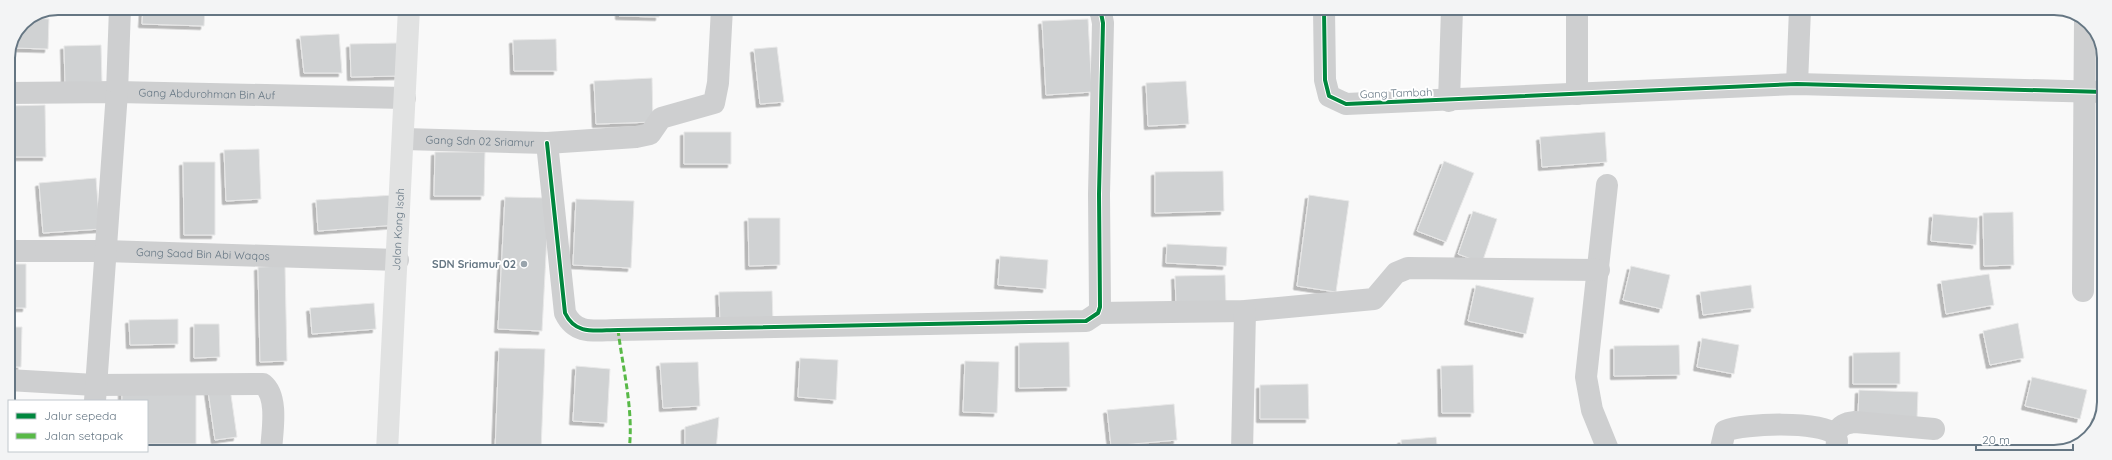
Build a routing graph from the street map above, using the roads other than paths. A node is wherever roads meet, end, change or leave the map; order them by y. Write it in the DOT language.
graph roads {
  1 [pos="120,15"];
  2 [pos="409,15"];
  3 [pos="722,15"];
  4 [pos="1101,15"];
  5 [pos="1324,15"];
  6 [pos="1452,15"];
  7 [pos="1577,15"];
  8 [pos="1800,15"];
  9 [pos="2086,30"];
  10 [pos="1797,84"];
  11 [pos="117,92"];
  12 [pos="2095,92"];
  13 [pos="15,93"];
  14 [pos="1577,94"];
  15 [pos="405,98"];
  16 [pos="1449,101"];
  17 [pos="404,139"];
  18 [pos="547,143"];
  19 [pos="1607,185"];
  20 [pos="15,251"];
  21 [pos="104,251"];
  22 [pos="398,260"];
  23 [pos="1599,270"];
  24 [pos="2083,291"];
  25 [pos="1245,311"];
  26 [pos="1098,313"];
  27 [pos="15,381"];
  28 [pos="95,393"];
  29 [pos="1934,429"];
  30 [pos="1836,443"];
  31 [pos="272,445"];
  32 [pos="387,445"];
  33 [pos="1242,445"];
  34 [pos="1606,445"];
  35 [pos="1721,445"];
  1 -- 11 [label="street"];
  2 -- 15 [label="street, Jalan Kong Isah"];
  3 -- 18 [label="street, Gang Sdn 02 Sriamur"];
  4 -- 26 [label="street"];
  5 -- 16 [label="street, Gang Tambah"];
  6 -- 16 [label="street"];
  7 -- 14 [label="street"];
  8 -- 10 [label="street"];
  9 -- 12 [label="street"];
  10 -- 12 [label="street, Gang Tambah"];
  10 -- 14 [label="street, Gang Tambah"];
  11 -- 13 [label="street, Gang Abdurohman Bin Auf"];
  11 -- 15 [label="street, Gang Abdurohman Bin Auf"];
  11 -- 21 [label="street"];
  12 -- 24 [label="street"];
  14 -- 16 [label="street, Gang Tambah"];
  15 -- 17 [label="street, Jalan Kong Isah"];
  17 -- 18 [label="street, Gang Sdn 02 Sriamur"];
  17 -- 22 [label="street, Jalan Kong Isah"];
  18 -- 26 [label="street"];
  19 -- 23 [label="street"];
  20 -- 21 [label="street, Gang Saad Bin Abi Waqos"];
  21 -- 22 [label="street, Gang Saad Bin Abi Waqos"];
  21 -- 28 [label="street"];
  22 -- 32 [label="street, Jalan Kong Isah"];
  23 -- 25 [label="street"];
  23 -- 34 [label="street"];
  25 -- 26 [label="street"];
  25 -- 33 [label="street"];
  27 -- 28 [label="street"];
  28 -- 31 [label="street"];
  29 -- 30 [label="street"];
  30 -- 35 [label="street"];
}
